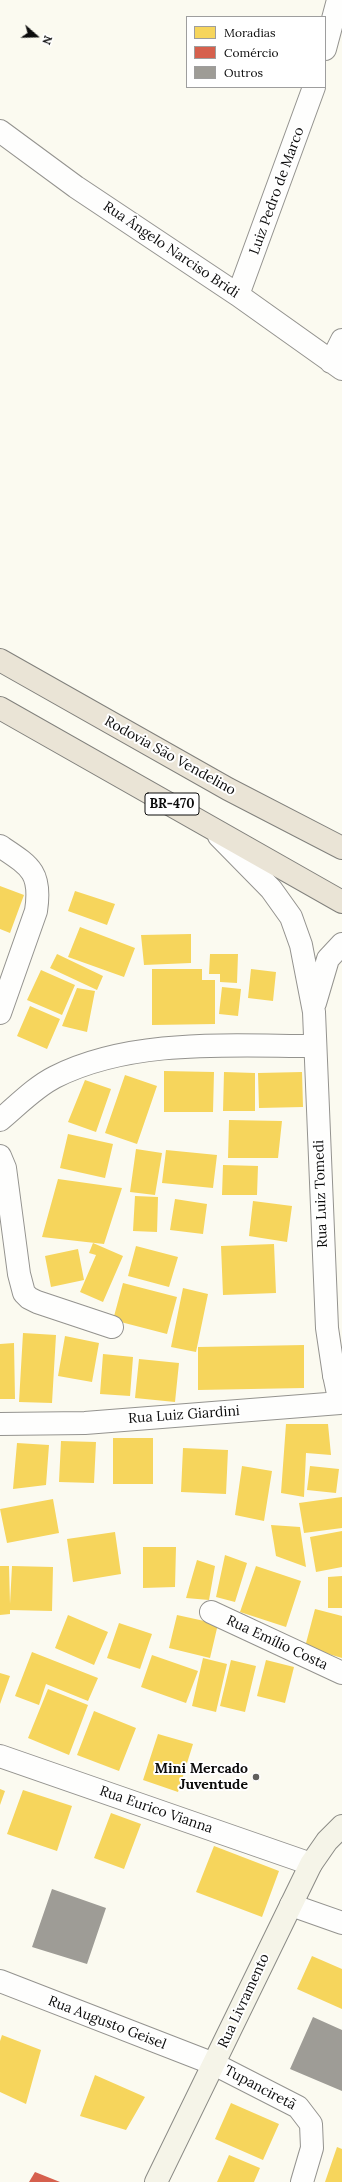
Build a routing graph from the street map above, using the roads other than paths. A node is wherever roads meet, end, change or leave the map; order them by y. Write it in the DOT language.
graph roads {
  1 [pos="338,0"];
  2 [pos="326,45"];
  3 [pos="314,88"];
  4 [pos="0,131"];
  5 [pos="238,295"];
  6 [pos="342,340"];
  7 [pos="336,365"];
  8 [pos="0,660"];
  9 [pos="0,708"];
  10 [pos="208,825"];
  11 [pos="0,846"];
  12 [pos="342,848"];
  13 [pos="342,902"];
  14 [pos="342,944"];
  15 [pos="314,1012"];
  16 [pos="0,1013"];
  17 [pos="315,1046"];
  18 [pos="0,1120"];
  19 [pos="0,1156"];
  20 [pos="112,1327"];
  21 [pos="338,1374"];
  22 [pos="341,1407"];
  23 [pos="0,1424"];
  24 [pos="211,1612"];
  25 [pos="342,1673"];
  26 [pos="0,1756"];
  27 [pos="342,1826"];
  28 [pos="312,1864"];
  29 [pos="291,1905"];
  30 [pos="342,1923"];
  31 [pos="0,1981"];
  32 [pos="214,2064"];
  33 [pos="156,2182"];
  34 [pos="302,2182"];
  1 -- 2 [label="street"];
  3 -- 5 [label="street, Luiz Pedro de Marco"];
  4 -- 5 [label="street, Rua Ângelo Narciso Bridi"];
  5 -- 7 [label="street, Rua Ângelo Narciso Bridi"];
  6 -- 7 [label="street"];
  8 -- 12 [label="highway, Rodovia São Vendelino / BR-470"];
  9 -- 10 [label="highway, BR-470"];
  10 -- 13 [label="highway, BR-470"];
  10 -- 15 [label="street"];
  11 -- 16 [label="street"];
  14 -- 15 [label="street"];
  15 -- 17 [label="street, Rua Luiz Tomedi"];
  17 -- 18 [label="street"];
  17 -- 21 [label="street, Rua Luiz Tomedi"];
  19 -- 20 [label="street"];
  21 -- 22 [label="street, Rua Luiz Giardini"];
  22 -- 23 [label="street, Rua Luiz Giardini"];
  24 -- 25 [label="street, Rua Emílio Costa"];
  26 -- 28 [label="street, Rua Eurico Vianna"];
  27 -- 28 [label="main road, Rua Livramento"];
  28 -- 29 [label="main road, Rua Livramento"];
  29 -- 30 [label="street"];
  29 -- 32 [label="main road, Rua Livramento"];
  31 -- 32 [label="street, Rua Augusto Geisel"];
  32 -- 33 [label="main road, Rua Livramento"];
  32 -- 34 [label="street, Tupanciretã"];
}
